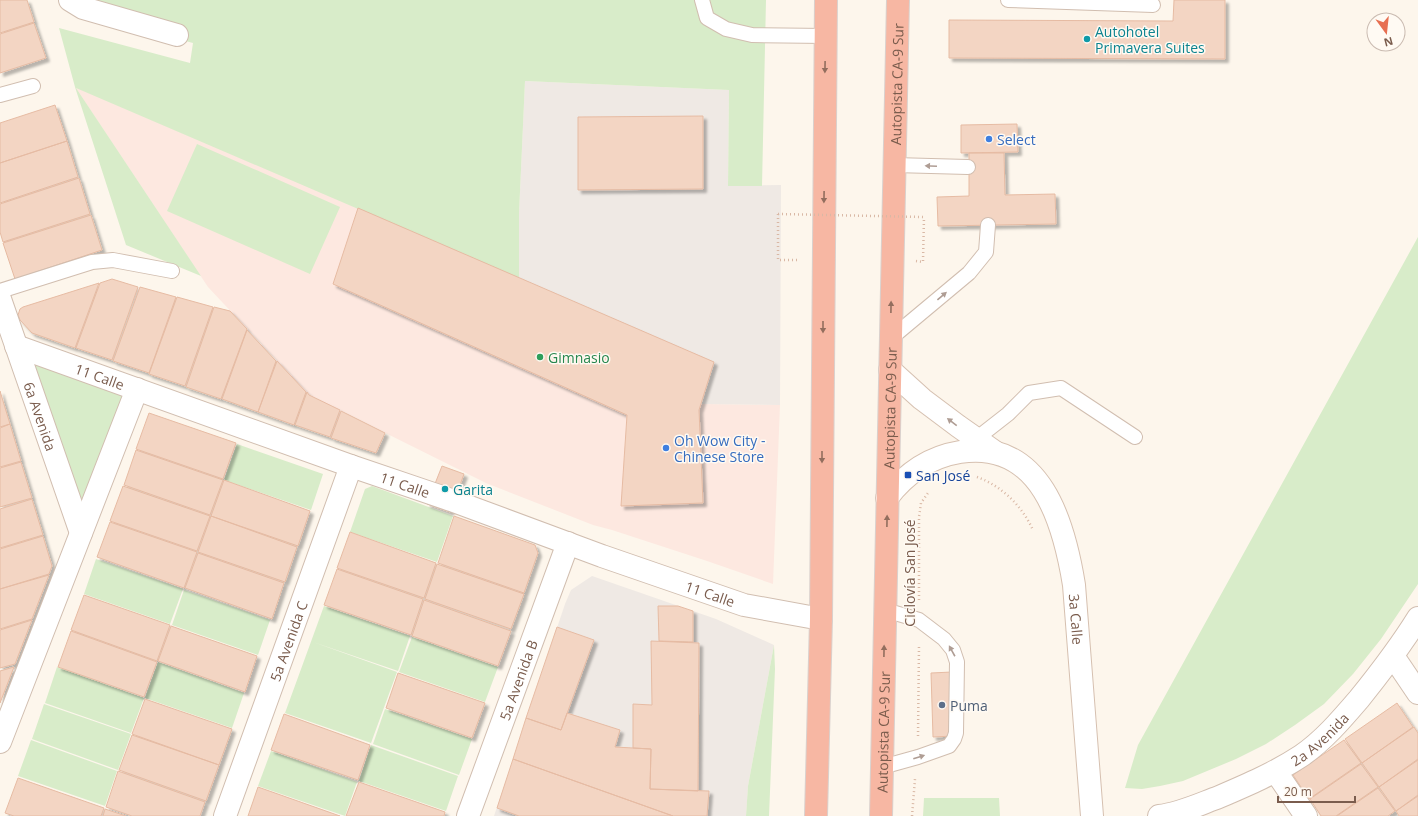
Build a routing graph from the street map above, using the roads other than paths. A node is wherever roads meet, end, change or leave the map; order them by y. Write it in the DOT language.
graph roads {
  1 [pos="70,0"];
  2 [pos="702,0"];
  3 [pos="826,0"];
  4 [pos="898,0"];
  5 [pos="1008,0"];
  6 [pos="1153,5"];
  7 [pos="177,35"];
  8 [pos="826,36"];
  9 [pos="33,86"];
  10 [pos="0,95"];
  11 [pos="894,165"];
  12 [pos="968,167"];
  13 [pos="988,225"];
  14 [pos="172,271"];
  15 [pos="0,291"];
  16 [pos="0,299"];
  17 [pos="890,339"];
  18 [pos="16,346"];
  19 [pos="890,370"];
  20 [pos="137,389"];
  21 [pos="1135,437"];
  22 [pos="976,439"];
  23 [pos="995,452"];
  24 [pos="351,466"];
  25 [pos="887,498"];
  26 [pos="81,533"];
  27 [pos="568,543"];
  28 [pos="885,610"];
  29 [pos="1418,618"];
  30 [pos="821,619"];
  31 [pos="1393,656"];
  32 [pos="1418,693"];
  33 [pos="0,742"];
  34 [pos="882,767"];
  35 [pos="1276,772"];
  36 [pos="1208,809"];
  37 [pos="225,816"];
  38 [pos="468,816"];
  39 [pos="816,816"];
  40 [pos="881,816"];
  41 [pos="1092,816"];
  42 [pos="1159,816"];
  43 [pos="1306,816"];
  1 -- 7 [label="street"];
  2 -- 8 [label="lane"];
  3 -- 8 [label="highway"];
  4 -- 11 [label="highway, Autopista CA-9 Sur"];
  5 -- 6 [label="lane"];
  8 -- 30 [label="highway, one-way"];
  9 -- 10 [label="lane"];
  12 -- 11 [label="lane, one-way"];
  17 -- 11 [label="highway, Autopista CA-9 Sur, one-way"];
  17 -- 13 [label="lane, one-way"];
  14 -- 15 [label="lane"];
  16 -- 18 [label="street, 6a Avenida"];
  17 -- 19 [label="highway, Autopista CA-9 Sur"];
  18 -- 20 [label="street, 11 Calle"];
  18 -- 26 [label="street, 6a Avenida"];
  22 -- 19 [label="street, 3a Calle, one-way"];
  19 -- 25 [label="highway, Autopista CA-9 Sur"];
  20 -- 24 [label="street, 11 Calle"];
  20 -- 26 [label="street"];
  21 -- 22 [label="lane"];
  22 -- 23 [label="street, 3a Calle"];
  23 -- 25 [label="street, 3a Calle"];
  23 -- 41 [label="street, 3a Calle"];
  24 -- 27 [label="street, 11 Calle"];
  24 -- 37 [label="street, 5a Avenida C"];
  28 -- 25 [label="highway, Autopista CA-9 Sur, one-way"];
  26 -- 33 [label="street"];
  27 -- 30 [label="street, 11 Calle"];
  27 -- 38 [label="street, 5a Avenida B"];
  34 -- 28 [label="highway, Autopista CA-9 Sur, one-way"];
  34 -- 28 [label="lane, one-way"];
  29 -- 31 [label="street, 2a Avenida"];
  30 -- 39 [label="highway"];
  31 -- 32 [label="street"];
  31 -- 35 [label="street, 2a Avenida"];
  34 -- 40 [label="highway, Autopista CA-9 Sur"];
  35 -- 36 [label="street, 2a Avenida"];
  35 -- 43 [label="street"];
  36 -- 42 [label="street, 2a Avenida"];
}
